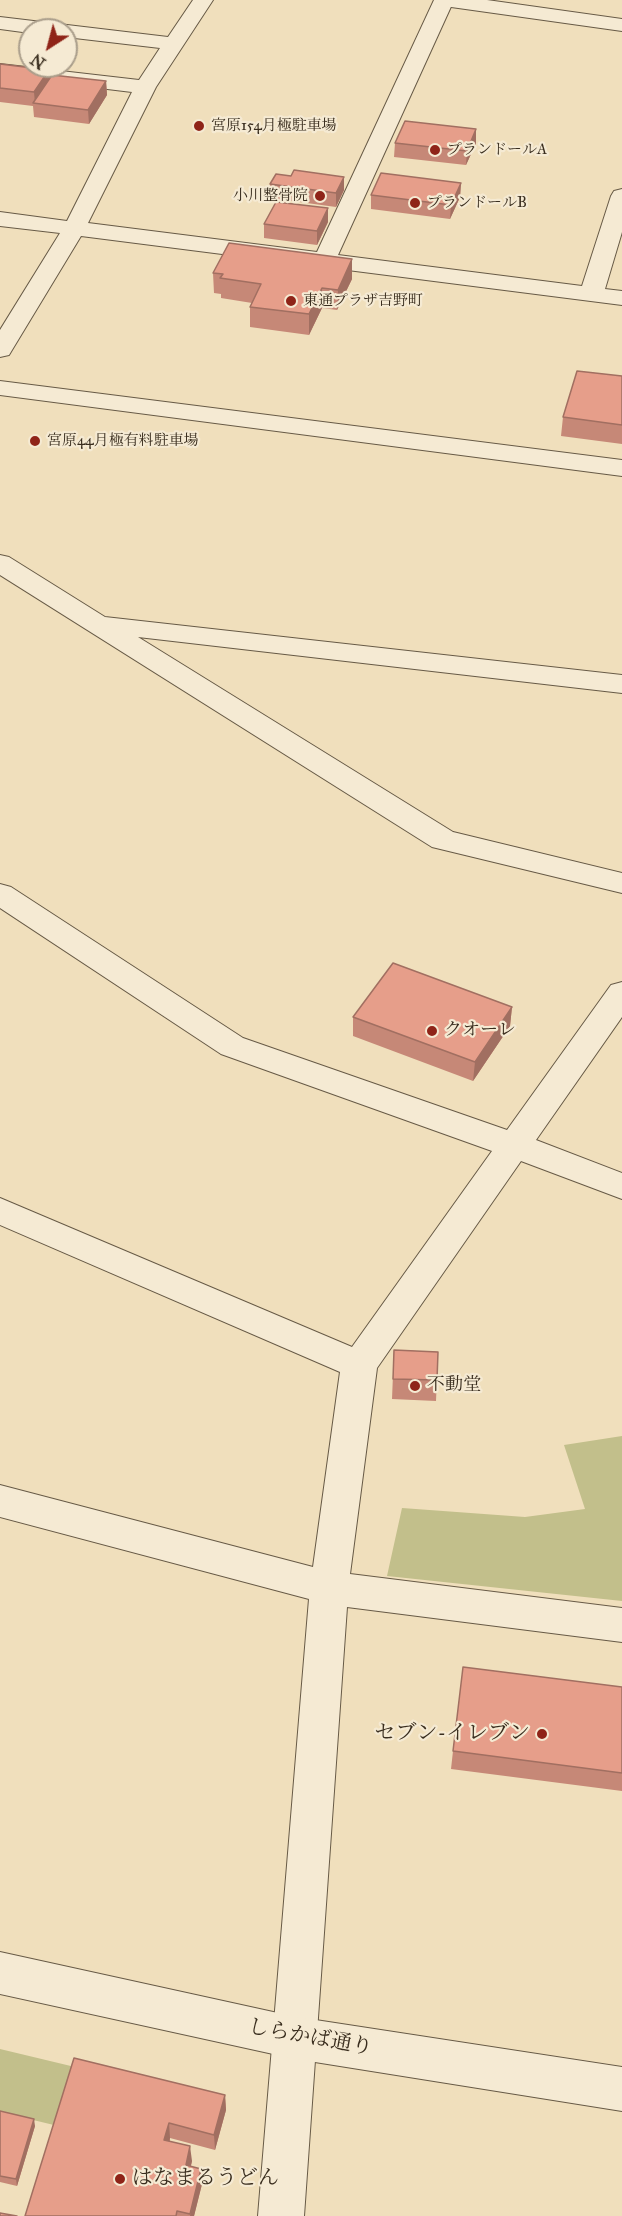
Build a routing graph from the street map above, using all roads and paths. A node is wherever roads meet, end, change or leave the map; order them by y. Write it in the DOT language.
graph roads {
  1 [pos="203,0"];
  2 [pos="444,0"];
  3 [pos="517,5"];
  4 [pos="0,23"];
  5 [pos="18,25"];
  6 [pos="622,25"];
  7 [pos="78,32"];
  8 [pos="175,44"];
  9 [pos="0,70"];
  10 [pos="145,87"];
  11 [pos="622,196"];
  12 [pos="0,219"];
  13 [pos="74,229"];
  14 [pos="324,261"];
  15 [pos="591,295"];
  16 [pos="622,298"];
  17 [pos="0,350"];
  18 [pos="0,388"];
  19 [pos="622,468"];
  20 [pos="0,563"];
  21 [pos="97,624"];
  22 [pos="622,684"];
  23 [pos="622,883"];
  24 [pos="0,894"];
  25 [pos="622,993"];
  26 [pos="513,1145"];
  27 [pos="622,1186"];
  28 [pos="0,1211"];
  29 [pos="359,1365"];
  30 [pos="0,1501"];
  31 [pos="329,1588"];
  32 [pos="622,1625"];
  33 [pos="0,1973"];
  34 [pos="296,2038"];
  35 [pos="622,2089"];
  36 [pos="281,2216"];
  1 -- 8 [label="street"];
  2 -- 3 [label="street"];
  2 -- 14 [label="street"];
  3 -- 6 [label="street"];
  4 -- 5 [label="street"];
  7 -- 8 [label="street"];
  8 -- 10 [label="street"];
  9 -- 10 [label="street"];
  10 -- 13 [label="street"];
  11 -- 15 [label="street"];
  12 -- 13 [label="street"];
  13 -- 14 [label="street"];
  13 -- 17 [label="street"];
  14 -- 15 [label="street"];
  15 -- 16 [label="street"];
  18 -- 19 [label="street"];
  20 -- 21 [label="street"];
  21 -- 22 [label="street"];
  21 -- 23 [label="street"];
  24 -- 26 [label="street"];
  25 -- 26 [label="street"];
  26 -- 27 [label="street"];
  26 -- 29 [label="street"];
  28 -- 29 [label="street"];
  29 -- 31 [label="street"];
  30 -- 31 [label="street"];
  31 -- 32 [label="street"];
  31 -- 34 [label="street"];
  33 -- 34 [label="street, しらかば通り"];
  34 -- 35 [label="street, しらかば通り"];
  34 -- 36 [label="street"];
}
